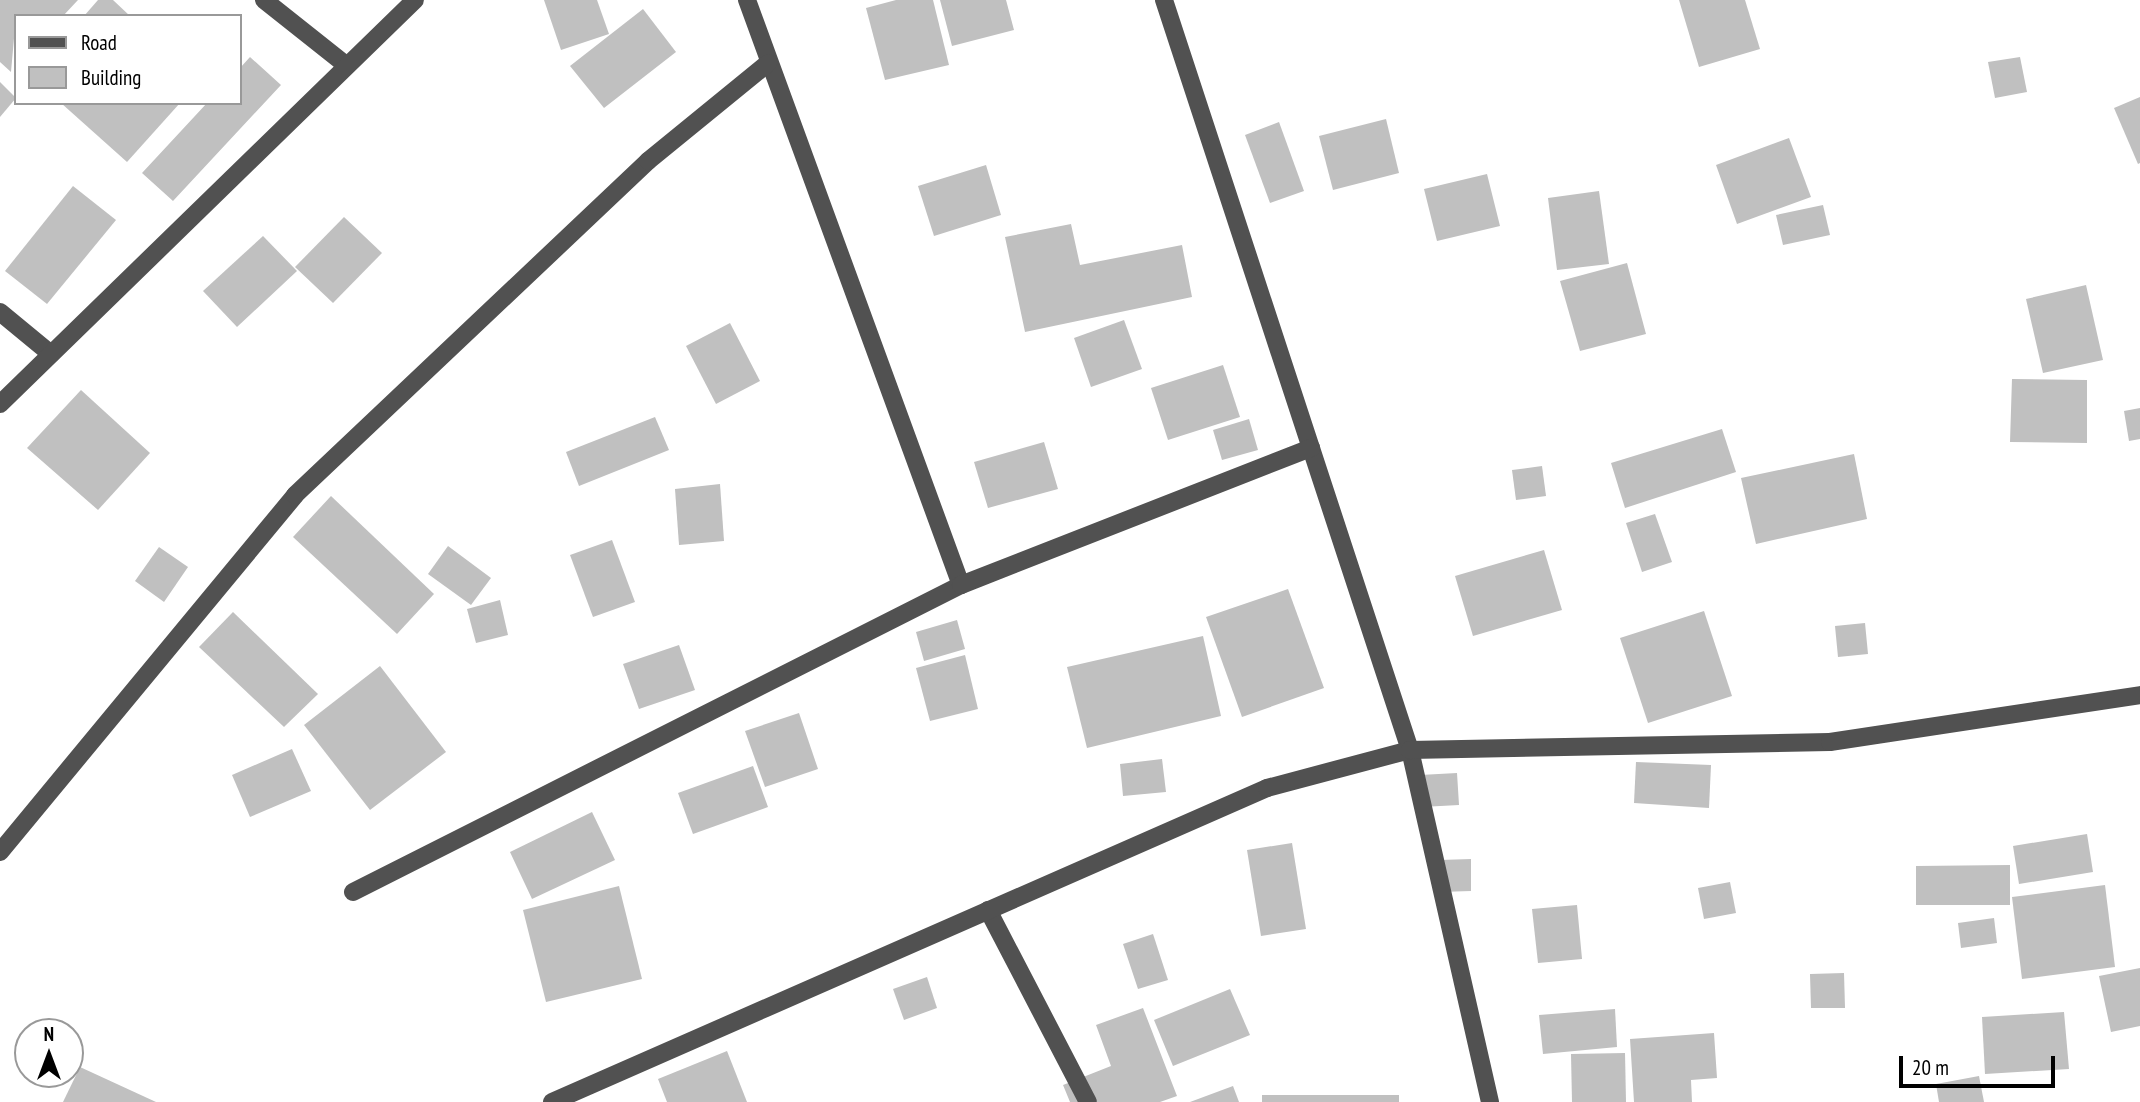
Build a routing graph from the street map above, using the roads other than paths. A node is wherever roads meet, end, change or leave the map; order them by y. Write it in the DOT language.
graph roads {
  1 [pos="264,0"];
  2 [pos="415,0"];
  3 [pos="747,0"];
  4 [pos="1164,0"];
  5 [pos="768,63"];
  6 [pos="346,65"];
  7 [pos="0,312"];
  8 [pos="51,354"];
  9 [pos="0,404"];
  10 [pos="1311,448"];
  11 [pos="961,584"];
  12 [pos="2140,695"];
  13 [pos="1410,750"];
  14 [pos="0,852"];
  15 [pos="353,892"];
  16 [pos="988,910"];
  17 [pos="552,1102"];
  18 [pos="1088,1102"];
  19 [pos="1490,1102"];
  1 -- 6 [label="street"];
  2 -- 6 [label="street"];
  3 -- 5 [label="street"];
  4 -- 10 [label="street"];
  5 -- 11 [label="street"];
  5 -- 14 [label="street"];
  6 -- 8 [label="street"];
  7 -- 8 [label="street"];
  8 -- 9 [label="street"];
  10 -- 11 [label="street"];
  10 -- 13 [label="street"];
  11 -- 15 [label="street"];
  12 -- 13 [label="street"];
  13 -- 16 [label="street"];
  13 -- 19 [label="street"];
  16 -- 17 [label="street"];
  16 -- 18 [label="street"];
}
